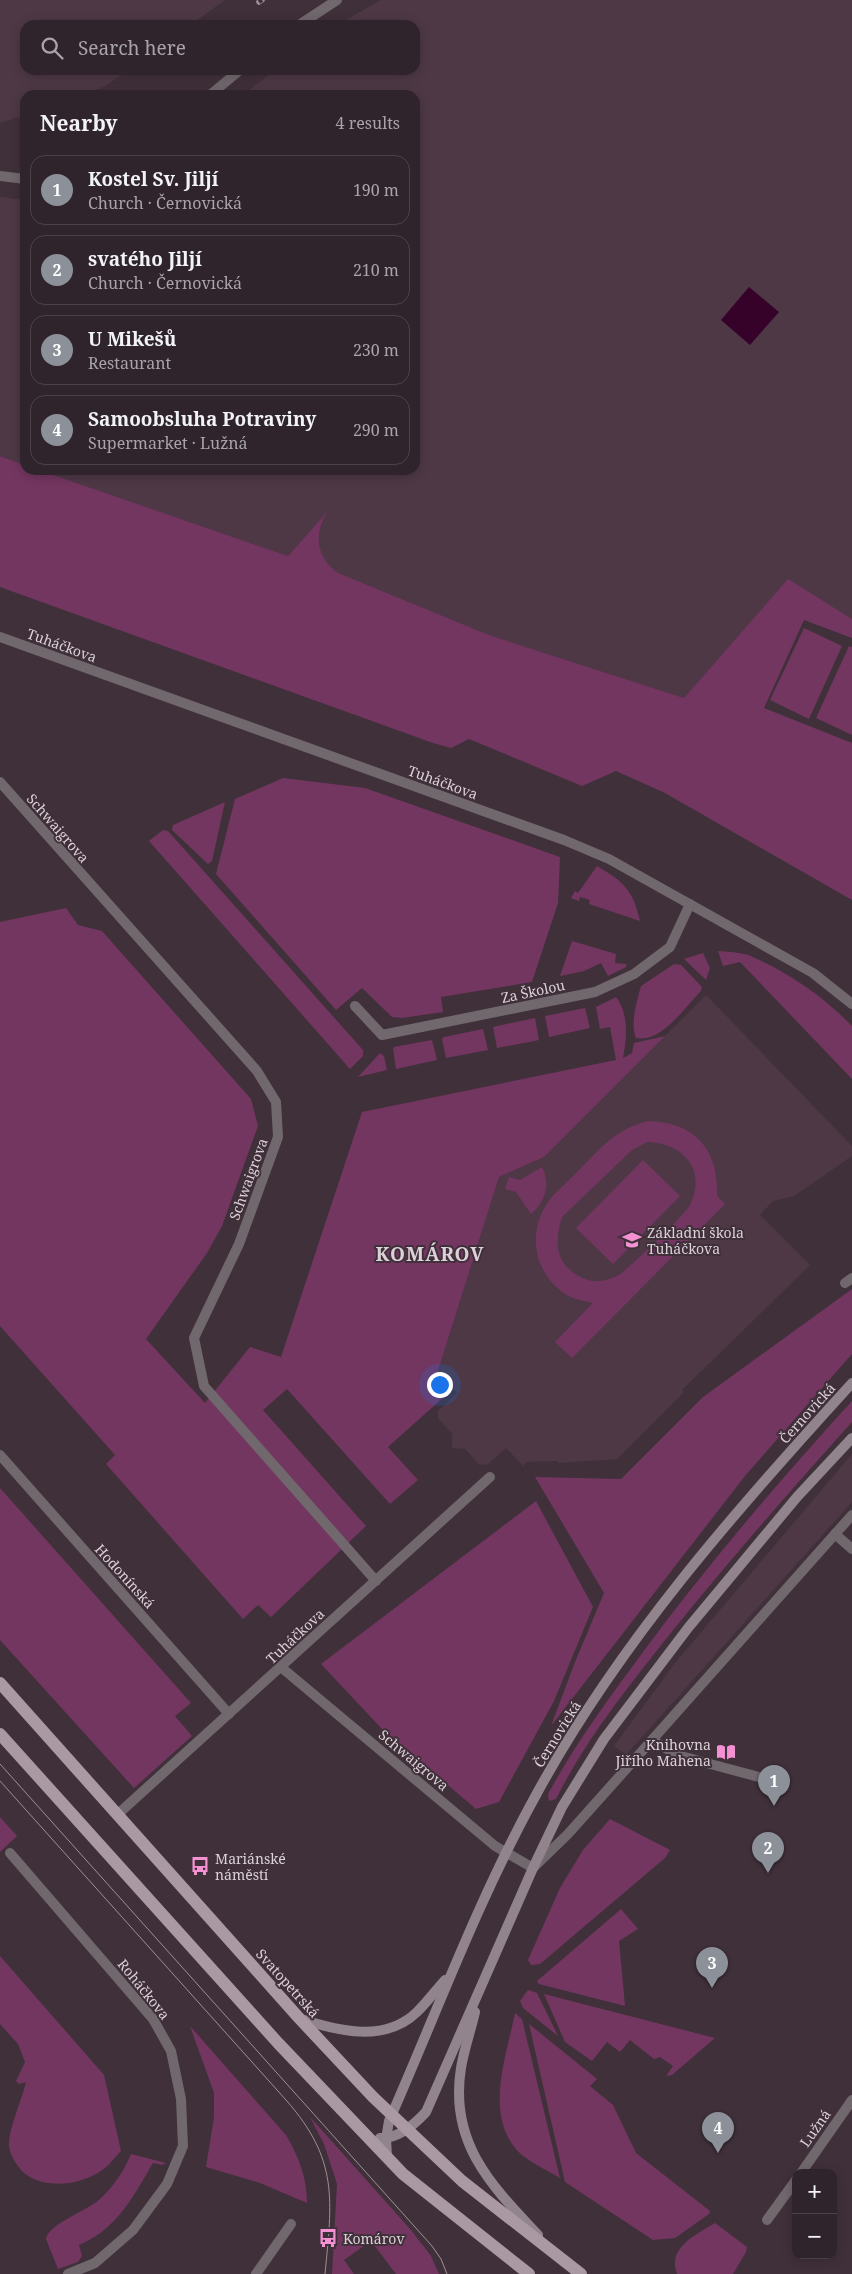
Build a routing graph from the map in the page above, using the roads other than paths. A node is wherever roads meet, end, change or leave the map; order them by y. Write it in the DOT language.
graph roads {
  1 [pos="337,0"];
  2 [pos="307,20"];
  3 [pos="234,75"];
  4 [pos="216,90"];
  5 [pos="0,176"];
  6 [pos="20,178"];
  7 [pos="0,637"];
  8 [pos="0,782"];
  9 [pos="690,904"];
  10 [pos="852,1004"];
  11 [pos="355,1006"];
  12 [pos="852,1384"];
  13 [pos="852,1438"];
  14 [pos="0,1456"];
  15 [pos="490,1477"];
  16 [pos="852,1515"];
  17 [pos="835,1534"];
  18 [pos="852,1549"];
  19 [pos="376,1582"];
  20 [pos="282,1668"];
  21 [pos="0,1683"];
  22 [pos="229,1714"];
  23 [pos="0,1734"];
  24 [pos="652,1740"];
  25 [pos="770,1780"];
  26 [pos="118,1814"];
  27 [pos="10,1853"];
  28 [pos="506,1853"];
  29 [pos="533,1868"];
  30 [pos="452,1972"];
  31 [pos="484,1978"];
  32 [pos="299,2018"];
  33 [pos="852,2100"];
  34 [pos="391,2115"];
  35 [pos="406,2130"];
  36 [pos="369,2138"];
  37 [pos="386,2139"];
  38 [pos="387,2157"];
  39 [pos="803,2169"];
  40 [pos="792,2186"];
  41 [pos="767,2220"];
  42 [pos="291,2224"];
  43 [pos="563,2261"];
  44 [pos="68,2274"];
  45 [pos="256,2274"];
  46 [pos="528,2274"];
  47 [pos="582,2274"];
  1 -- 2 [label="street"];
  3 -- 4 [label="street"];
  5 -- 6 [label="street"];
  7 -- 9 [label="street, Tuháčkova"];
  8 -- 19 [label="street, Schwaigrova"];
  9 -- 10 [label="street, Tuháčkova"];
  9 -- 11 [label="street, Za Školou"];
  12 -- 28 [label="main road, Černovická"];
  13 -- 29 [label="main road"];
  14 -- 22 [label="street, Hodonínská"];
  15 -- 19 [label="street, Tuháčkova"];
  16 -- 17 [label="street"];
  17 -- 18 [label="street"];
  17 -- 24 [label="street"];
  19 -- 20 [label="street, Tuháčkova"];
  20 -- 22 [label="street, Tuháčkova"];
  20 -- 28 [label="street, Schwaigrova"];
  21 -- 26 [label="main road, Svatopetrská"];
  22 -- 26 [label="street, Tuháčkova"];
  23 -- 36 [label="main road"];
  24 -- 25 [label="street"];
  24 -- 29 [label="street"];
  26 -- 32 [label="main road, Svatopetrská"];
  27 -- 44 [label="street, Roháčkova"];
  28 -- 29 [label="street, Schwaigrova"];
  28 -- 30 [label="main road, Černovická"];
  29 -- 31 [label="main road"];
  30 -- 32 [label="main road"];
  30 -- 34 [label="main road, Černovická"];
  31 -- 35 [label="main road"];
  31 -- 43 [label="main road"];
  32 -- 34 [label="main road, Svatopetrská"];
  33 -- 39 [label="street, Lužná"];
  34 -- 35 [label="main road, Svatopetrská"];
  34 -- 37 [label="main road, Černovická"];
  35 -- 37 [label="main road"];
  35 -- 43 [label="main road, Svatopetrská"];
  36 -- 37 [label="main road"];
  36 -- 38 [label="main road"];
  37 -- 38 [label="main road, Černovická"];
  38 -- 46 [label="main road"];
  40 -- 41 [label="street"];
  42 -- 45 [label="street"];
  43 -- 47 [label="main road, Svatopetrská"];
}
